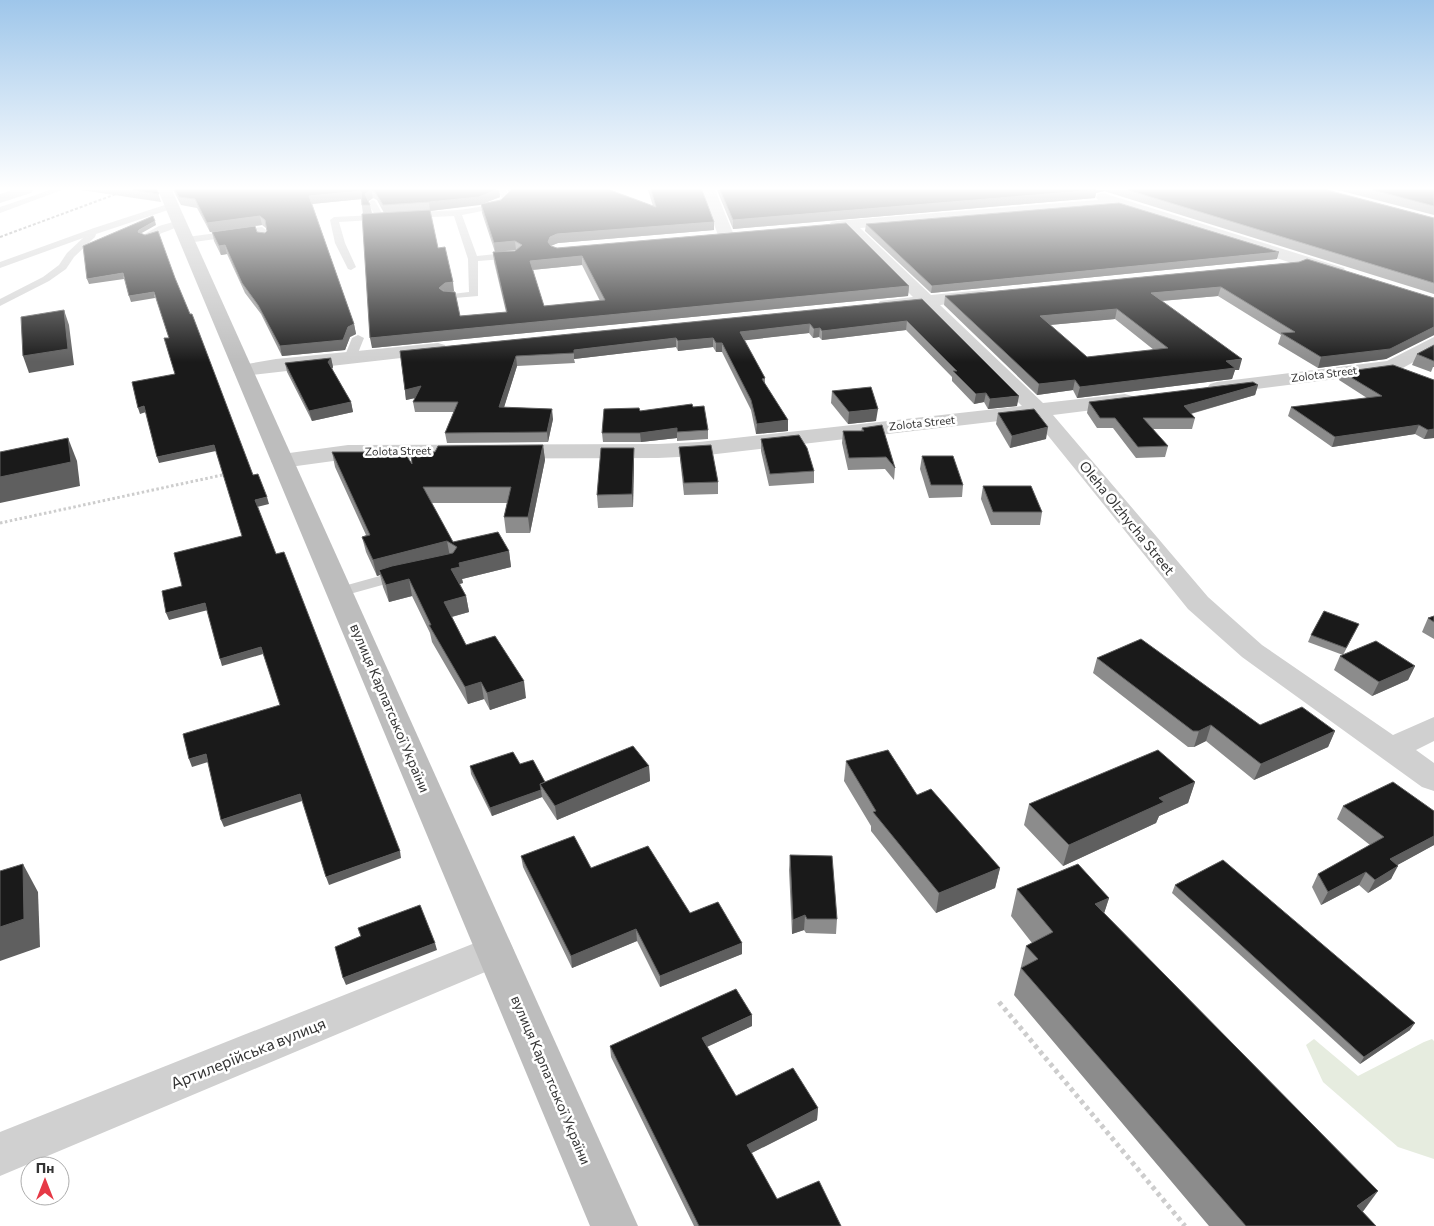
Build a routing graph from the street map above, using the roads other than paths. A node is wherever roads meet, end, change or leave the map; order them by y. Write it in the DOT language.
graph roads {
  1 [pos="49,247"];
  2 [pos="78,247"];
  3 [pos="190,247"];
  4 [pos="342,247"];
  5 [pos="470,247"];
  6 [pos="871,247"];
  7 [pos="1260,247"];
  8 [pos="516,255"];
  9 [pos="474,259"];
  10 [pos="1302,261"];
  11 [pos="0,265"];
  12 [pos="1266,266"];
  13 [pos="351,267"];
  14 [pos="1349,276"];
  15 [pos="1003,293"];
  16 [pos="447,297"];
  17 [pos="925,301"];
  18 [pos="0,303"];
  19 [pos="866,307"];
  20 [pos="358,338"];
  21 [pos="1434,343"];
  22 [pos="459,347"];
  23 [pos="350,358"];
  24 [pos="1392,366"];
  25 [pos="243,370"];
  26 [pos="1417,376"];
  27 [pos="1197,390"];
  28 [pos="1148,397"];
  29 [pos="1039,411"];
  30 [pos="282,461"];
  31 [pos="397,576"];
  32 [pos="339,592"];
  33 [pos="1434,728"];
  34 [pos="1391,748"];
  35 [pos="1434,779"];
  36 [pos="495,951"];
  37 [pos="0,1154"];
  38 [pos="614,1226"];
  1 -- 11 [label="lane"];
  2 -- 18 [label="lane"];
  3 -- 25 [label="main road, вулиця Карпатської України"];
  4 -- 13 [label="lane"];
  5 -- 9 [label="lane"];
  6 -- 17 [label="street, Oleha Olzhycha Street"];
  7 -- 10 [label="street"];
  8 -- 9 [label="lane"];
  9 -- 16 [label="lane"];
  10 -- 12 [label="street"];
  10 -- 14 [label="street"];
  15 -- 17 [label="street"];
  17 -- 19 [label="street"];
  17 -- 29 [label="street, Oleha Olzhycha Street"];
  20 -- 23 [label="lane"];
  21 -- 24 [label="street, Zolota Street"];
  22 -- 23 [label="street"];
  23 -- 25 [label="street"];
  24 -- 26 [label="street"];
  24 -- 27 [label="street, Zolota Street"];
  25 -- 30 [label="main road, вулиця Карпатської України"];
  28 -- 29 [label="street, Zolota Street"];
  29 -- 30 [label="street, Zolota Street"];
  29 -- 34 [label="street, Oleha Olzhycha Street"];
  30 -- 32 [label="main road, вулиця Карпатської України"];
  31 -- 32 [label="lane"];
  32 -- 36 [label="main road, вулиця Карпатської України"];
  33 -- 34 [label="street"];
  34 -- 35 [label="street, Oleha Olzhycha Street"];
  36 -- 37 [label="street, Артилерійська вулиця"];
  36 -- 38 [label="main road, вулиця Карпатської України"];
}
